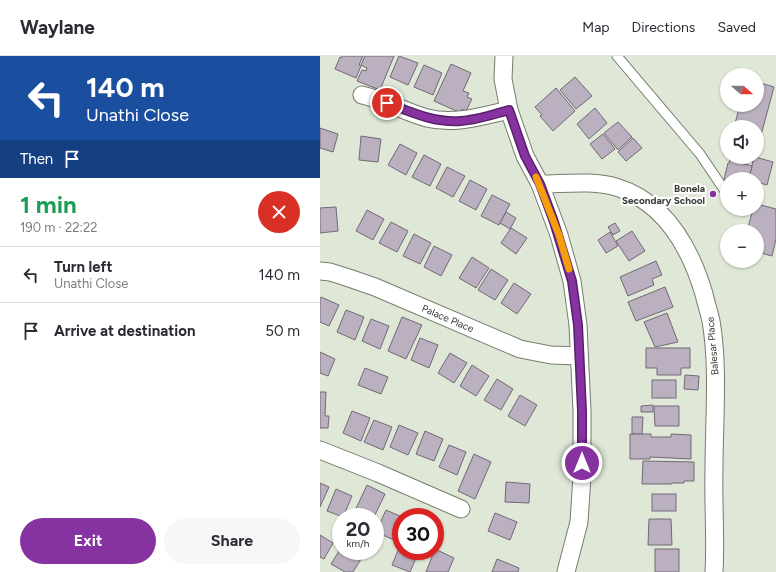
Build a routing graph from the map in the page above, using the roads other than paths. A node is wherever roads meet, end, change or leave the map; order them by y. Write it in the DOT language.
graph roads {
  1 [pos="504,56"];
  2 [pos="617,56"];
  3 [pos="362,95"];
  4 [pos="509,110"];
  5 [pos="540,184"];
  6 [pos="720,184"];
  7 [pos="320,271"];
  8 [pos="579,356"];
  9 [pos="320,450"];
  10 [pos="461,510"];
  11 [pos="566,572"];
  12 [pos="714,572"];
  1 -- 4 [label="street"];
  2 -- 6 [label="lane"];
  3 -- 4 [label="street"];
  4 -- 5 [label="street"];
  5 -- 8 [label="street"];
  5 -- 12 [label="street, Balesar Place"];
  7 -- 8 [label="street, Palace Place"];
  8 -- 11 [label="street"];
  9 -- 10 [label="street"];
}
